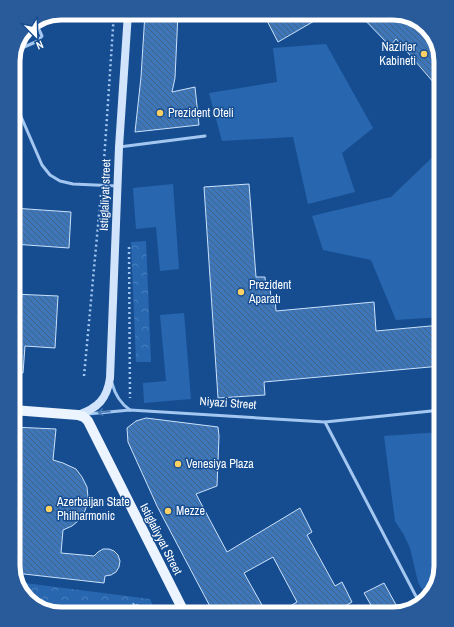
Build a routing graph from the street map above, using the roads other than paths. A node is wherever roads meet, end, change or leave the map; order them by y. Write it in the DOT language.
graph roads {
  1 [pos="128,20"];
  2 [pos="38,27"];
  3 [pos="22,48"];
  4 [pos="20,114"];
  5 [pos="205,136"];
  6 [pos="119,147"];
  7 [pos="118,186"];
  8 [pos="110,378"];
  9 [pos="130,410"];
  10 [pos="20,411"];
  11 [pos="434,411"];
  12 [pos="78,415"];
  13 [pos="325,422"];
  14 [pos="417,599"];
  15 [pos="181,607"];
  1 -- 6 [label="main road, Istiglaliyat street"];
  2 -- 3 [label="lane"];
  4 -- 7 [label="lane"];
  5 -- 6 [label="lane"];
  6 -- 7 [label="main road, Istiglaliyat street"];
  7 -- 8 [label="main road, Istiglaliyat street"];
  8 -- 9 [label="lane"];
  8 -- 12 [label="main road, Istiglaliyat street"];
  9 -- 12 [label="lane, Niyazi Street, one-way"];
  9 -- 13 [label="lane, Niyazi Street"];
  10 -- 12 [label="main road, Niyazi Street"];
  11 -- 13 [label="lane, Niyazi Street"];
  12 -- 15 [label="main road"];
  13 -- 14 [label="lane"];
}
